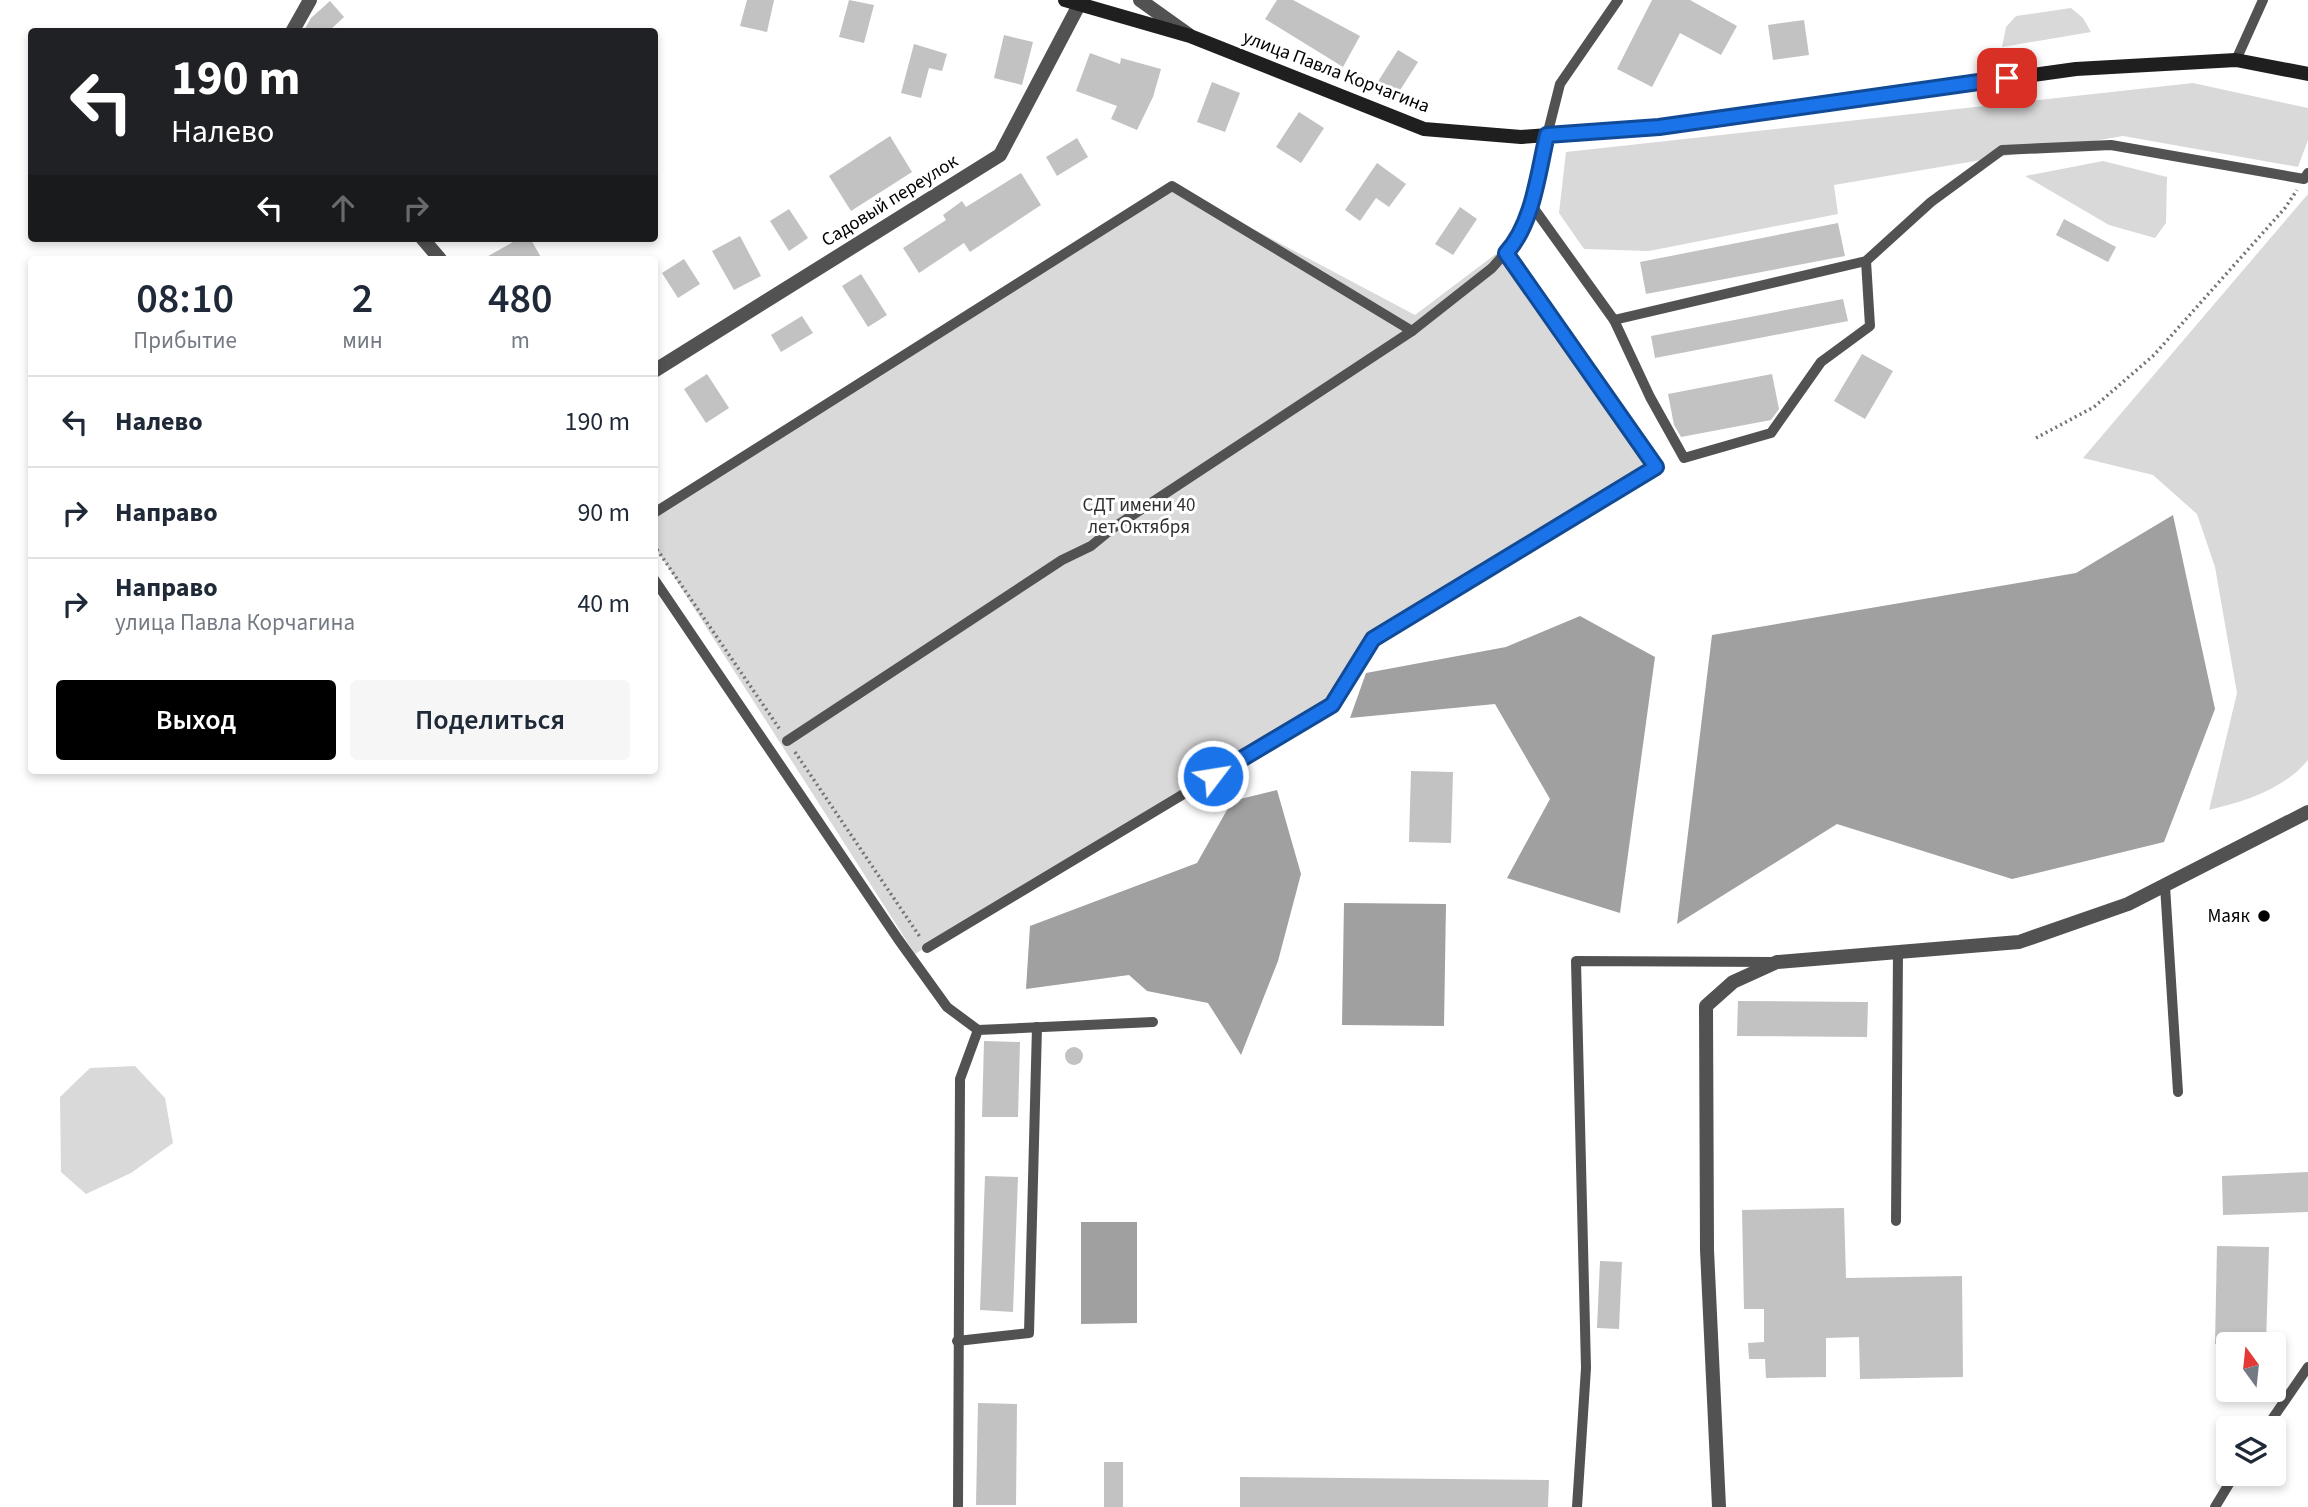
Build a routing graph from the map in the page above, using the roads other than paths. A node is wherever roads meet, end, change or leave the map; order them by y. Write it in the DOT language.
graph roads {
  1 [pos="310,0"];
  2 [pos="1065,0"];
  3 [pos="1140,0"];
  4 [pos="1618,0"];
  5 [pos="2263,0"];
  6 [pos="1086,3"];
  7 [pos="294,28"];
  8 [pos="1190,36"];
  9 [pos="2236,60"];
  10 [pos="2308,74"];
  11 [pos="1547,135"];
  12 [pos="2306,176"];
  13 [pos="1530,202"];
  14 [pos="425,242"];
  15 [pos="1506,253"];
  16 [pos="437,256"];
  17 [pos="1866,261"];
  18 [pos="1614,320"];
  19 [pos="1412,331"];
  20 [pos="658,368"];
  21 [pos="658,510"];
  22 [pos="658,585"];
  23 [pos="787,741"];
  24 [pos="2308,812"];
  25 [pos="2165,886"];
  26 [pos="927,948"];
  27 [pos="1898,951"];
  28 [pos="1777,962"];
  29 [pos="1153,1022"];
  30 [pos="1037,1027"];
  31 [pos="978,1030"];
  32 [pos="2178,1092"];
  33 [pos="1896,1221"];
  34 [pos="957,1341"];
  35 [pos="2308,1367"];
  36 [pos="2274,1416"];
  37 [pos="2228,1486"];
  38 [pos="958,1507"];
  39 [pos="1577,1507"];
  40 [pos="1719,1507"];
  41 [pos="2215,1507"];
  1 -- 7 [label="street"];
  2 -- 6 [label="main road, улица Павла Корчагина"];
  3 -- 8 [label="street"];
  4 -- 11 [label="lane"];
  5 -- 9 [label="lane"];
  6 -- 8 [label="main road, улица Павла Корчагина"];
  6 -- 20 [label="street, Садовый переулок"];
  8 -- 11 [label="main road, улица Павла Корчагина"];
  9 -- 10 [label="main road, улица Павла Корчагина"];
  9 -- 11 [label="main road, улица Павла Корчагина"];
  11 -- 13 [label="lane"];
  12 -- 17 [label="lane"];
  13 -- 15 [label="lane"];
  13 -- 18 [label="lane"];
  14 -- 16 [label="street"];
  15 -- 19 [label="lane"];
  15 -- 26 [label="lane"];
  17 -- 18 [label="lane"];
  17 -- 18 [label="lane"];
  19 -- 21 [label="lane"];
  19 -- 23 [label="lane"];
  22 -- 31 [label="lane"];
  24 -- 25 [label="street"];
  25 -- 27 [label="street"];
  25 -- 32 [label="lane"];
  27 -- 28 [label="street"];
  27 -- 33 [label="lane"];
  28 -- 39 [label="lane"];
  28 -- 40 [label="street"];
  29 -- 30 [label="lane"];
  30 -- 31 [label="lane"];
  30 -- 34 [label="lane"];
  31 -- 34 [label="lane"];
  34 -- 38 [label="lane"];
  35 -- 36 [label="lane"];
  37 -- 41 [label="lane"];
}
